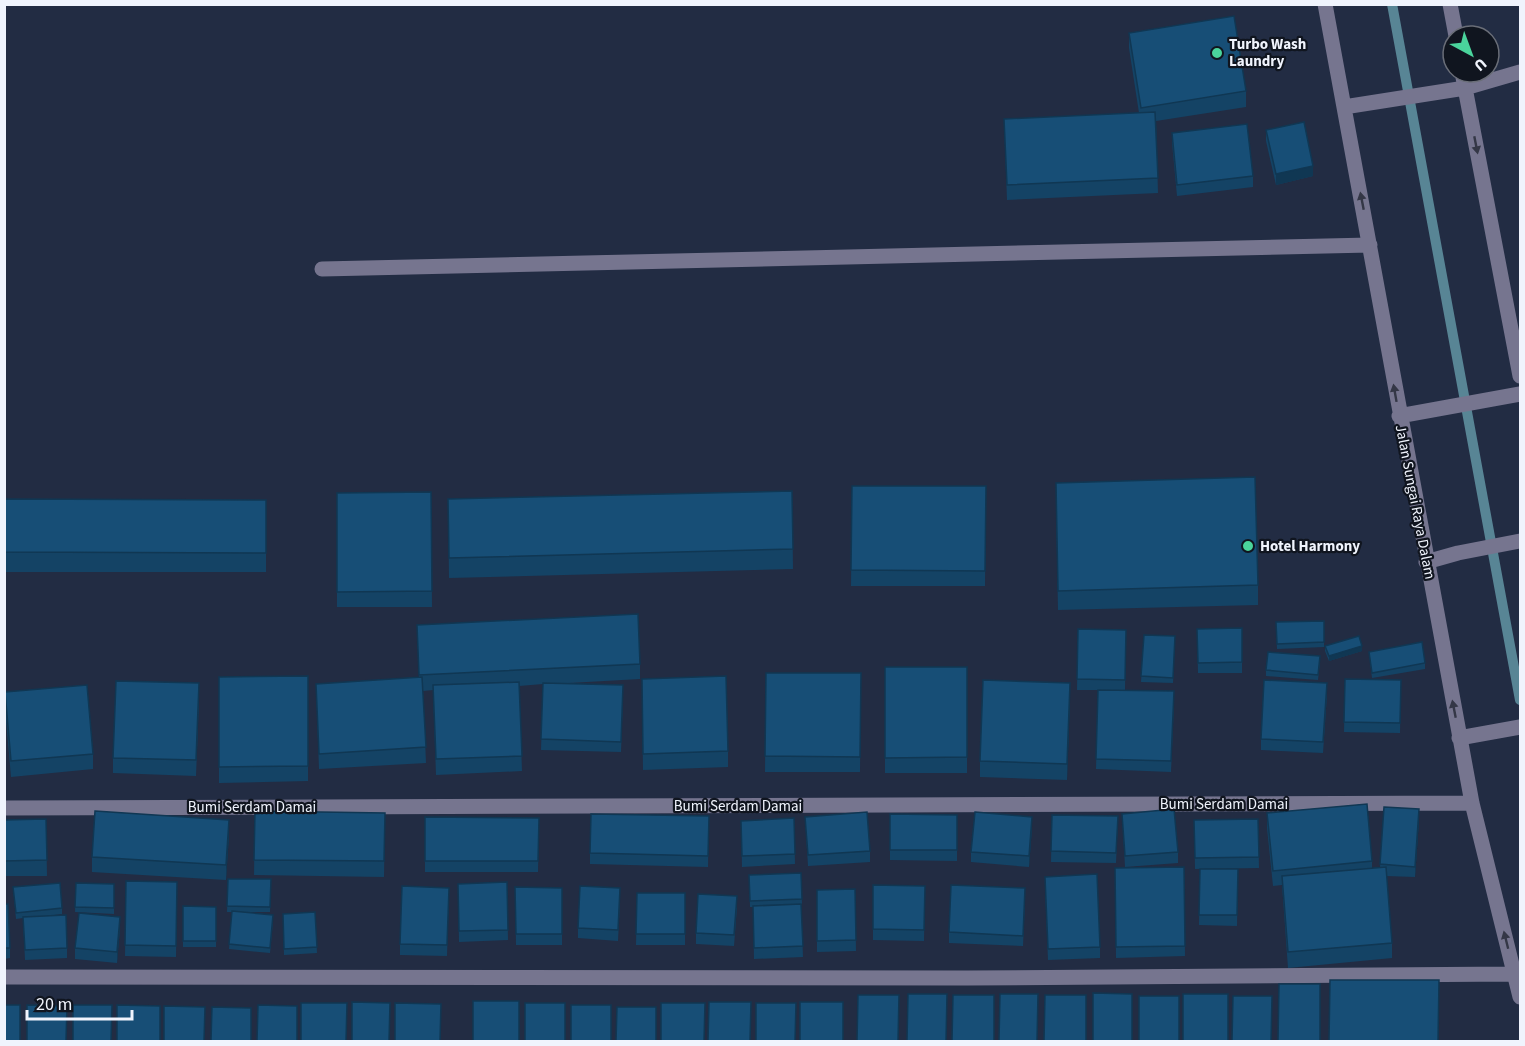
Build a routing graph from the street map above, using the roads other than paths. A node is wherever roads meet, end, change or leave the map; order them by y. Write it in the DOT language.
graph roads {
  1 [pos="1325,4"];
  2 [pos="1450,4"];
  3 [pos="1454,24"];
  4 [pos="1521,72"];
  5 [pos="1464,84"];
  6 [pos="1465,88"];
  7 [pos="1344,107"];
  8 [pos="1370,245"];
  9 [pos="322,269"];
  10 [pos="1521,376"];
  11 [pos="1516,395"];
  12 [pos="1399,416"];
  13 [pos="1521,541"];
  14 [pos="1426,562"];
  15 [pos="1521,727"];
  16 [pos="1460,738"];
  17 [pos="1472,803"];
  18 [pos="4,808"];
  19 [pos="1514,974"];
  20 [pos="4,977"];
  21 [pos="1521,997"];
  1 -- 7 [label="street, Jalan Sungai Raya Dalam"];
  2 -- 3 [label="street"];
  4 -- 6 [label="street"];
  5 -- 6 [label="street"];
  6 -- 7 [label="street"];
  6 -- 10 [label="street, one-way"];
  8 -- 7 [label="street, Jalan Sungai Raya Dalam, one-way"];
  8 -- 9 [label="street"];
  12 -- 8 [label="street, Jalan Sungai Raya Dalam, one-way"];
  11 -- 12 [label="street"];
  12 -- 14 [label="street, Jalan Sungai Raya Dalam"];
  13 -- 14 [label="street"];
  16 -- 14 [label="street, Jalan Sungai Raya Dalam, one-way"];
  15 -- 16 [label="street"];
  16 -- 17 [label="street, Jalan Sungai Raya Dalam"];
  17 -- 18 [label="street, Bumi Serdam Damai"];
  19 -- 17 [label="street, Jalan Sungai Raya Dalam, one-way"];
  19 -- 20 [label="street"];
  19 -- 21 [label="street, Jalan Sungai Raya Dalam"];
}
